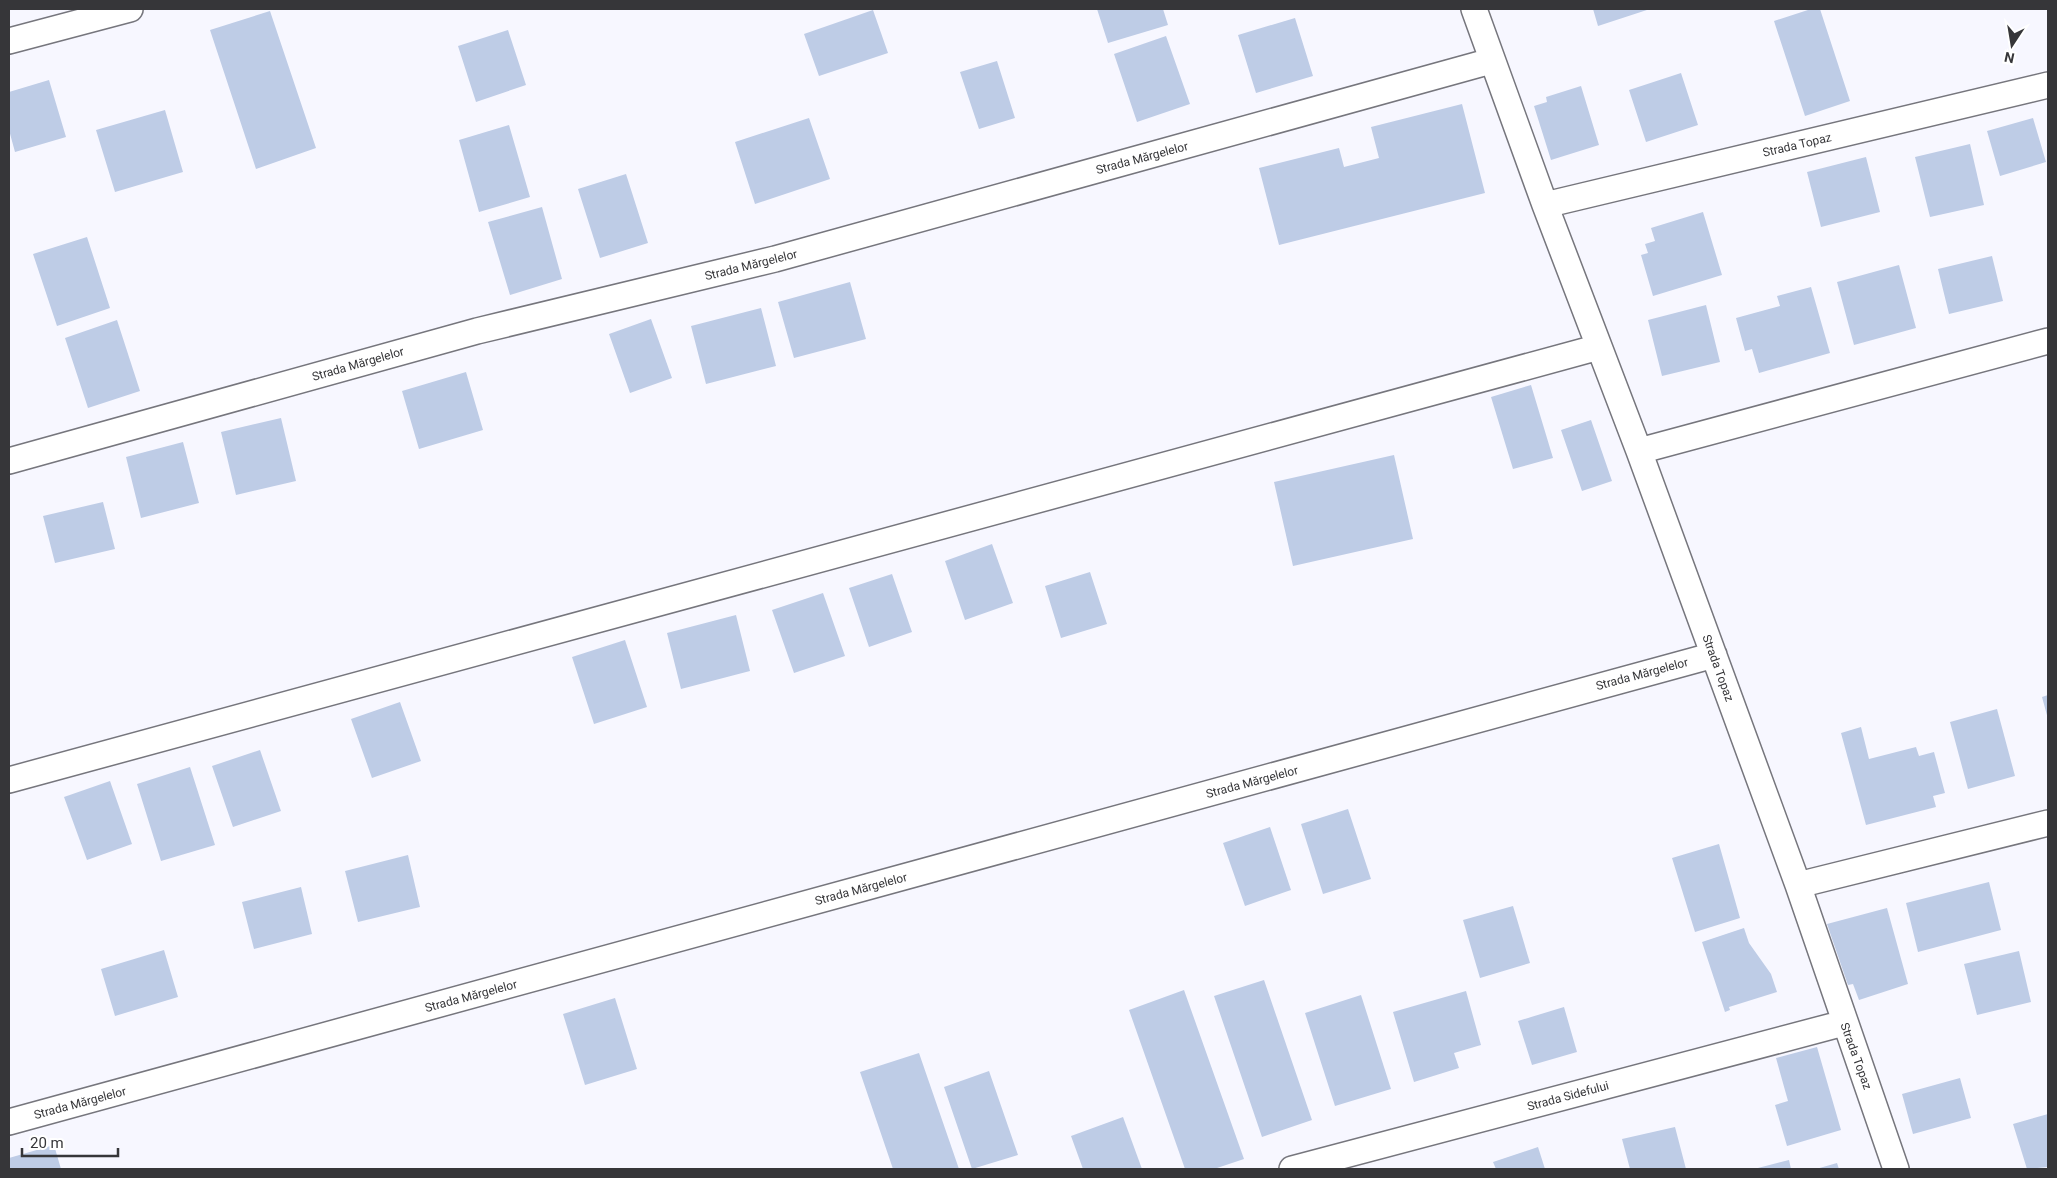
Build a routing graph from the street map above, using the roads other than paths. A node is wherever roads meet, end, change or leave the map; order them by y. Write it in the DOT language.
graph roads {
  1 [pos="130,9"];
  2 [pos="1474,9"];
  3 [pos="9,41"];
  4 [pos="1492,61"];
  5 [pos="2048,85"];
  6 [pos="1545,205"];
  7 [pos="2048,341"];
  8 [pos="1599,347"];
  9 [pos="1639,450"];
  10 [pos="9,461"];
  11 [pos="1714,655"];
  12 [pos="9,780"];
  13 [pos="2048,823"];
  14 [pos="1798,886"];
  15 [pos="1844,1023"];
  16 [pos="9,1122"];
  17 [pos="1292,1169"];
  18 [pos="1896,1169"];
  1 -- 3 [label="street"];
  2 -- 4 [label="street, Strada Topaz"];
  4 -- 6 [label="street, Strada Topaz"];
  4 -- 10 [label="street, Strada Mărgelelor"];
  5 -- 6 [label="street, Strada Topaz"];
  6 -- 8 [label="street, Strada Topaz"];
  7 -- 9 [label="street"];
  8 -- 9 [label="street, Strada Topaz"];
  8 -- 12 [label="street"];
  9 -- 11 [label="street, Strada Topaz"];
  11 -- 14 [label="street, Strada Topaz"];
  11 -- 16 [label="street, Strada Mărgelelor"];
  13 -- 14 [label="street"];
  14 -- 15 [label="street, Strada Topaz"];
  15 -- 17 [label="street, Strada Sidefului"];
  15 -- 18 [label="street, Strada Topaz"];
}
